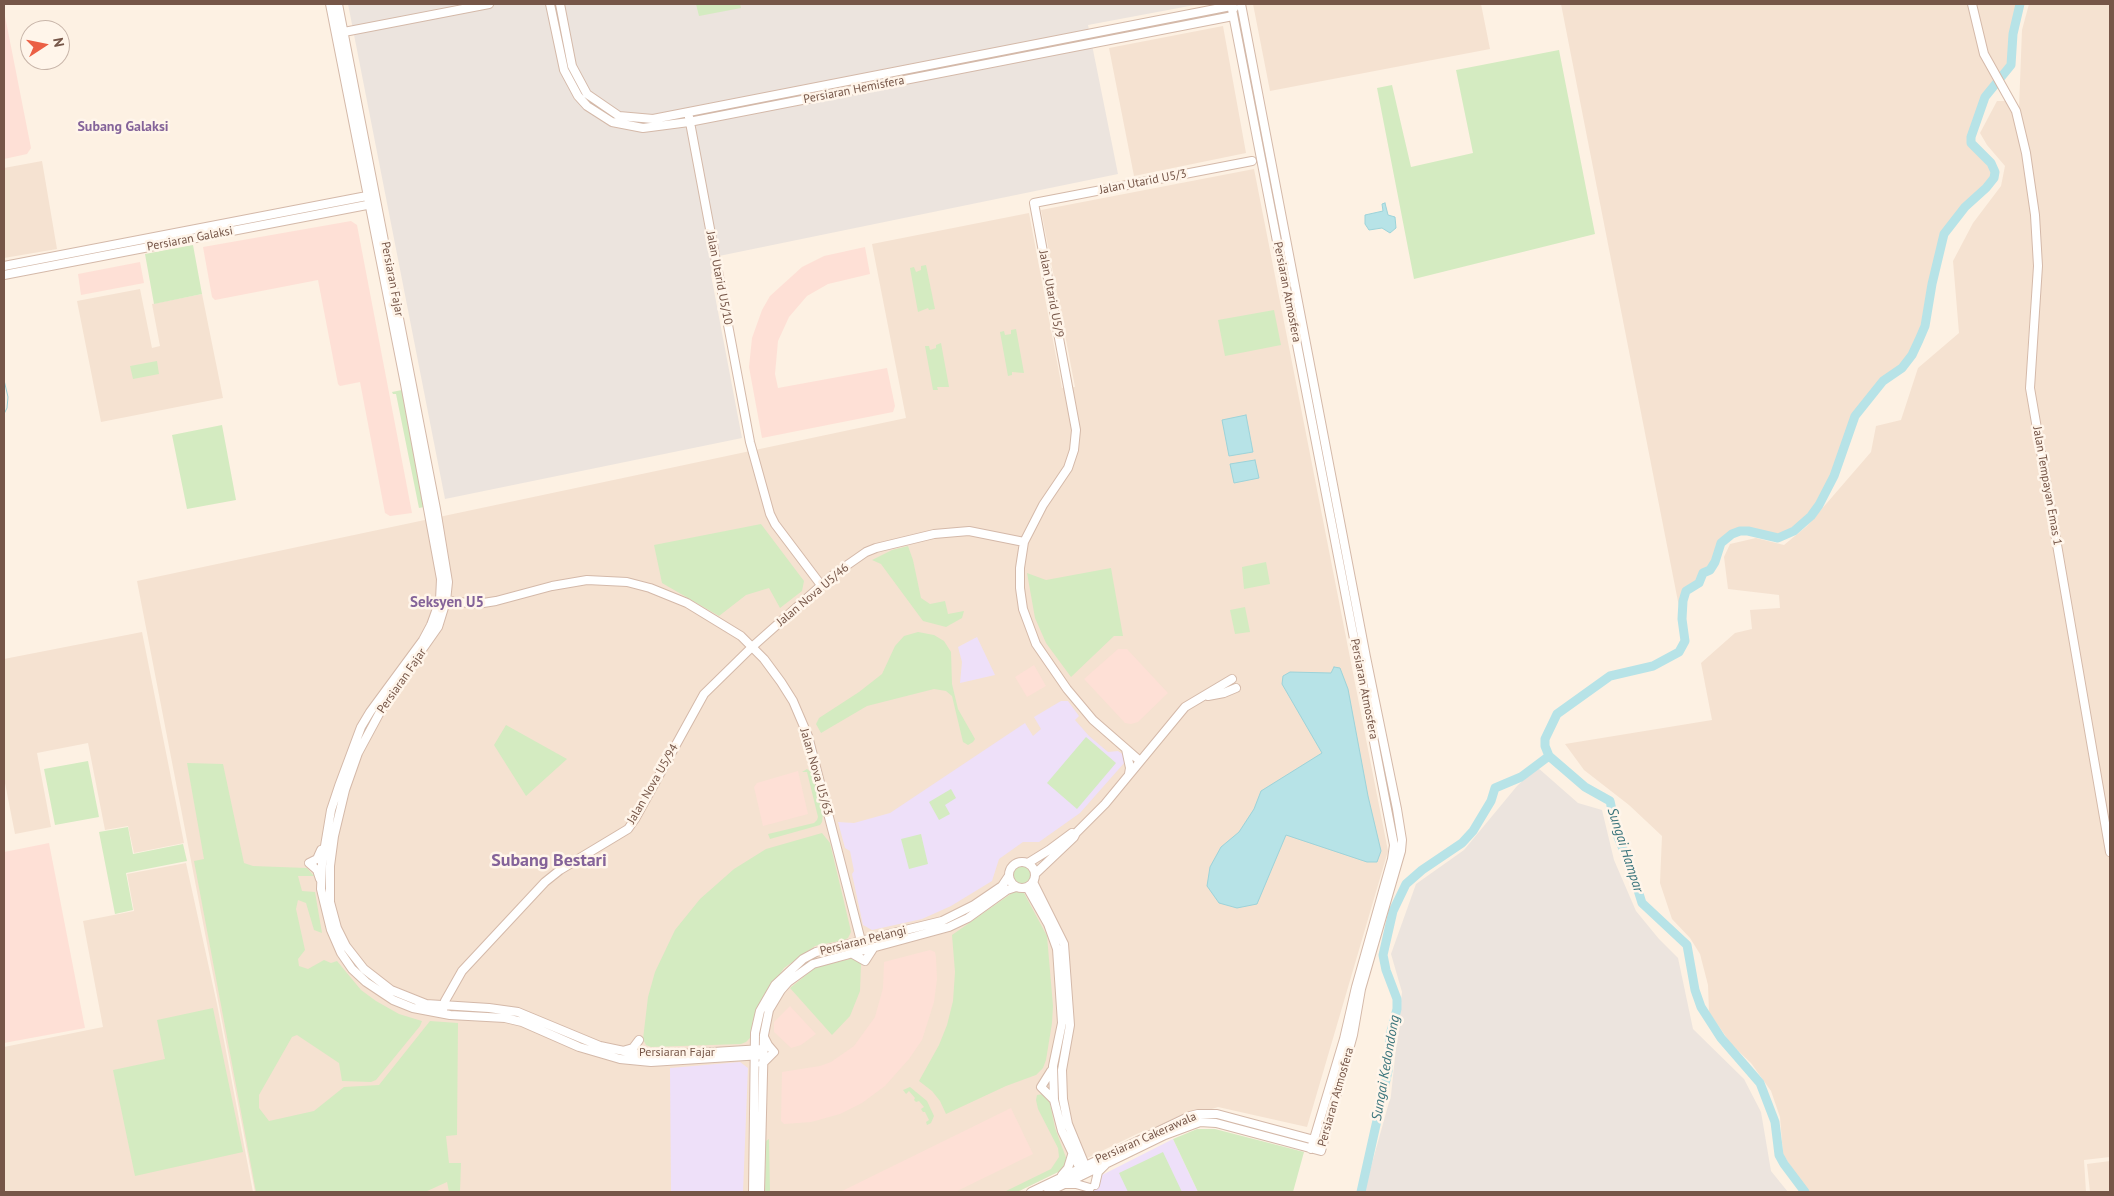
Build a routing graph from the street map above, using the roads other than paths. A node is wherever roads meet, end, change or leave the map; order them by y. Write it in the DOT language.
graph roads {
  1 [pos="331,4"];
  2 [pos="338,4"];
  3 [pos="489,4"];
  4 [pos="550,4"];
  5 [pos="560,4"];
  6 [pos="1972,4"];
  7 [pos="1235,7"];
  8 [pos="344,32"];
  9 [pos="1242,63"];
  10 [pos="346,87"];
  11 [pos="1261,102"];
  12 [pos="688,113"];
  13 [pos="690,122"];
  14 [pos="1259,147"];
  15 [pos="1252,161"];
  16 [pos="1264,170"];
  17 [pos="371,195"];
  18 [pos="1034,203"];
  19 [pos="373,204"];
  20 [pos="1276,207"];
  21 [pos="4,266"];
  22 [pos="4,275"];
  23 [pos="1030,530"];
  24 [pos="1010,539"];
  25 [pos="1024,542"];
  26 [pos="1022,557"];
  27 [pos="811,572"];
  28 [pos="833,575"];
  29 [pos="448,582"];
  30 [pos="821,585"];
  31 [pos="812,594"];
  32 [pos="443,600"];
  33 [pos="467,604"];
  34 [pos="438,628"];
  35 [pos="741,636"];
  36 [pos="762,637"];
  37 [pos="752,647"];
  38 [pos="742,656"];
  39 [pos="764,659"];
  40 [pos="1232,679"];
  41 [pos="1236,688"];
  42 [pos="1206,696"];
  43 [pos="1152,746"];
  44 [pos="1126,748"];
  45 [pos="1140,761"];
  46 [pos="1128,776"];
  47 [pos="1076,833"];
  48 [pos="326,834"];
  49 [pos="2110,852"];
  50 [pos="1028,863"];
  51 [pos="1008,877"];
  52 [pos="1032,881"];
  53 [pos="1016,887"];
  54 [pos="321,889"];
  55 [pos="856,928"];
  56 [pos="861,941"];
  57 [pos="874,943"];
  58 [pos="846,945"];
  59 [pos="850,953"];
  60 [pos="448,994"];
  61 [pos="428,1005"];
  62 [pos="446,1009"];
  63 [pos="764,1036"];
  64 [pos="755,1041"];
  65 [pos="622,1051"];
  66 [pos="758,1052"];
  67 [pos="742,1054"];
  68 [pos="651,1055"];
  69 [pos="758,1064"];
  70 [pos="1053,1066"];
  71 [pos="1062,1070"];
  72 [pos="1053,1086"];
  73 [pos="1054,1100"];
  74 [pos="1314,1140"];
  75 [pos="1324,1142"];
  76 [pos="1311,1149"];
  77 [pos="1076,1154"];
  78 [pos="1106,1159"];
  79 [pos="1084,1170"];
  80 [pos="1060,1182"];
  81 [pos="753,1192"];
  82 [pos="760,1192"];
  83 [pos="1031,1192"];
  84 [pos="1048,1192"];
  1 -- 8 [label="street"];
  1 -- 10 [label="street, Persiaran Fajar"];
  2 -- 8 [label="street, Persiaran Fajar"];
  3 -- 8 [label="street"];
  4 -- 13 [label="street, Persiaran Hemisfera"];
  5 -- 12 [label="street, Persiaran Hemisfera"];
  6 -- 49 [label="street, Jalan Tempayan Emas 1"];
  7 -- 9 [label="street, Persiaran Atmosfera"];
  7 -- 11 [label="street, Persiaran Atmosfera"];
  7 -- 12 [label="street, Persiaran Hemisfera"];
  7 -- 13 [label="street, Persiaran Hemisfera"];
  8 -- 10 [label="street"];
  8 -- 17 [label="street, Persiaran Fajar"];
  9 -- 11 [label="street"];
  9 -- 14 [label="street, Persiaran Atmosfera"];
  10 -- 17 [label="street, Persiaran Fajar"];
  11 -- 20 [label="street, Persiaran Atmosfera"];
  12 -- 13 [label="street, Jalan Utarid U5/10"];
  13 -- 27 [label="street, Jalan Utarid U5/10"];
  14 -- 15 [label="street"];
  14 -- 16 [label="street, Persiaran Atmosfera"];
  15 -- 16 [label="street"];
  15 -- 18 [label="street, Jalan Utarid U5/3"];
  16 -- 20 [label="street, Persiaran Atmosfera"];
  17 -- 19 [label="street, Persiaran Fajar"];
  17 -- 21 [label="street, Persiaran Galaksi"];
  18 -- 23 [label="street, Jalan Utarid U5/9"];
  19 -- 22 [label="street, Persiaran Galaksi"];
  19 -- 29 [label="street, Persiaran Fajar"];
  19 -- 32 [label="street, Persiaran Fajar"];
  20 -- 74 [label="street, Persiaran Atmosfera"];
  20 -- 75 [label="street, Persiaran Atmosfera"];
  23 -- 24 [label="street"];
  23 -- 25 [label="street, Jalan Utarid U5/9"];
  24 -- 25 [label="street, Jalan Nova U5/46"];
  24 -- 26 [label="street"];
  24 -- 28 [label="street, Jalan Nova U5/46"];
  25 -- 26 [label="street, Jalan Utarid U5/9"];
  26 -- 44 [label="street, Jalan Utarid U5/9"];
  27 -- 28 [label="street"];
  27 -- 30 [label="street, Jalan Utarid U5/10"];
  27 -- 31 [label="street"];
  28 -- 30 [label="street, Jalan Nova U5/46"];
  29 -- 32 [label="street, Persiaran Fajar"];
  29 -- 33 [label="street"];
  30 -- 31 [label="street, Jalan Nova U5/46"];
  31 -- 36 [label="street, Jalan Nova U5/46"];
  32 -- 33 [label="street, Jalan Nova U5/63"];
  32 -- 34 [label="street, Persiaran Fajar"];
  32 -- 48 [label="street"];
  33 -- 34 [label="street"];
  33 -- 35 [label="street, Jalan Nova U5/63"];
  34 -- 61 [label="street, Persiaran Fajar"];
  35 -- 36 [label="street"];
  35 -- 37 [label="street, Jalan Nova U5/63"];
  35 -- 38 [label="street"];
  36 -- 37 [label="street, Jalan Nova U5/46"];
  36 -- 39 [label="street"];
  37 -- 38 [label="street, Jalan Nova U5/94"];
  37 -- 39 [label="street, Jalan Nova U5/63"];
  38 -- 39 [label="street"];
  38 -- 60 [label="street, Jalan Nova U5/94"];
  39 -- 55 [label="street, Jalan Nova U5/63"];
  40 -- 42 [label="street"];
  41 -- 42 [label="street"];
  42 -- 43 [label="street"];
  43 -- 44 [label="street"];
  43 -- 45 [label="street"];
  44 -- 45 [label="street, Jalan Utarid U5/9"];
  44 -- 46 [label="street"];
  45 -- 46 [label="street"];
  46 -- 47 [label="street"];
  47 -- 50 [label="street"];
  47 -- 52 [label="street"];
  48 -- 54 [label="street"];
  48 -- 54 [label="street"];
  50 -- 51 [label="street"];
  50 -- 52 [label="street"];
  51 -- 53 [label="street"];
  51 -- 57 [label="street, Persiaran Pelangi"];
  52 -- 53 [label="street"];
  52 -- 70 [label="street"];
  52 -- 71 [label="street"];
  53 -- 57 [label="street, Persiaran Pelangi"];
  54 -- 62 [label="street"];
  55 -- 56 [label="street, Jalan Nova U5/63"];
  55 -- 57 [label="street"];
  55 -- 58 [label="street"];
  56 -- 57 [label="street, Persiaran Pelangi"];
  56 -- 58 [label="street, Persiaran Pelangi"];
  57 -- 59 [label="street, Persiaran Pelangi"];
  57 -- 59 [label="street"];
  58 -- 64 [label="street, Persiaran Pelangi"];
  59 -- 63 [label="street, Persiaran Pelangi"];
  60 -- 61 [label="street"];
  60 -- 62 [label="street"];
  61 -- 62 [label="street, Persiaran Fajar"];
  62 -- 65 [label="street, Persiaran Fajar"];
  62 -- 67 [label="street"];
  63 -- 66 [label="street, Persiaran Pelangi"];
  63 -- 69 [label="street"];
  64 -- 66 [label="street, Persiaran Pelangi"];
  64 -- 67 [label="street"];
  65 -- 68 [label="street, Persiaran Fajar"];
  65 -- 68 [label="street"];
  66 -- 67 [label="street"];
  66 -- 69 [label="street, Persiaran Pelangi"];
  67 -- 68 [label="street, Persiaran Fajar"];
  67 -- 69 [label="street"];
  69 -- 81 [label="street, Persiaran Pelangi"];
  69 -- 82 [label="street, Persiaran Pelangi"];
  70 -- 72 [label="street"];
  70 -- 73 [label="street"];
  71 -- 72 [label="street"];
  71 -- 77 [label="street"];
  72 -- 73 [label="street"];
  73 -- 77 [label="street"];
  74 -- 75 [label="street, Persiaran Cakerawala"];
  74 -- 76 [label="street, Persiaran Atmosfera"];
  74 -- 78 [label="street, Persiaran Cakerawala"];
  75 -- 76 [label="street, Persiaran Atmosfera"];
  76 -- 78 [label="street, Persiaran Cakerawala"];
  77 -- 78 [label="street"];
  77 -- 79 [label="street"];
  77 -- 80 [label="street"];
  78 -- 79 [label="street, Persiaran Cakerawala"];
  78 -- 80 [label="street"];
  79 -- 80 [label="street, Persiaran Cakerawala"];
  80 -- 83 [label="street, Persiaran Cakerawala"];
  80 -- 84 [label="street, Persiaran Cakerawala"];
}
